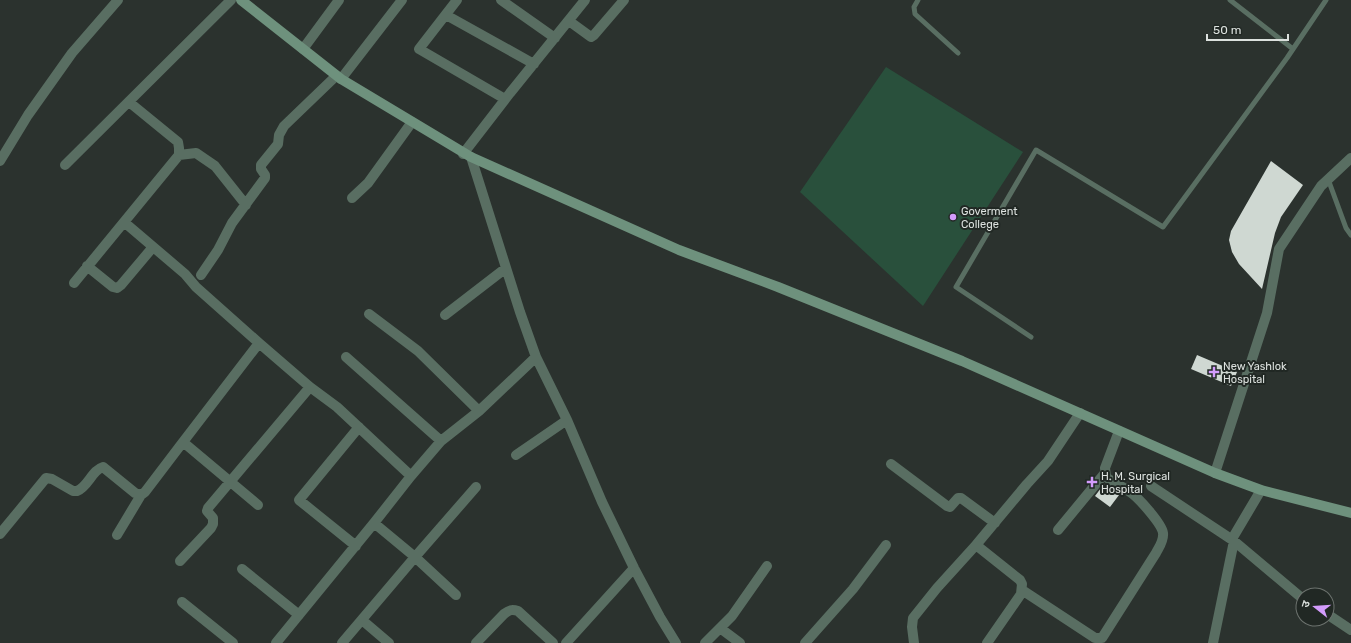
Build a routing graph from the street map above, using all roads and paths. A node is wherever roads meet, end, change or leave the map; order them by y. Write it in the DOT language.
graph roads {
  1 [pos="118,0"];
  2 [pos="231,0"];
  3 [pos="241,0"];
  4 [pos="339,0"];
  5 [pos="402,0"];
  6 [pos="457,0"];
  7 [pos="501,0"];
  8 [pos="586,0"];
  9 [pos="624,0"];
  10 [pos="918,0"];
  11 [pos="1230,0"];
  12 [pos="1326,0"];
  13 [pos="446,15"];
  14 [pos="568,21"];
  15 [pos="555,38"];
  16 [pos="303,49"];
  17 [pos="1293,49"];
  18 [pos="958,53"];
  19 [pos="534,64"];
  20 [pos="339,77"];
  21 [pos="505,99"];
  22 [pos="130,102"];
  23 [pos="412,122"];
  24 [pos="179,154"];
  25 [pos="467,155"];
  26 [pos="1351,158"];
  27 [pos="0,161"];
  28 [pos="65,165"];
  29 [pos="1328,179"];
  30 [pos="352,198"];
  31 [pos="246,205"];
  32 [pos="124,222"];
  33 [pos="1351,235"];
  34 [pos="153,248"];
  35 [pos="87,266"];
  36 [pos="506,268"];
  37 [pos="201,275"];
  38 [pos="74,283"];
  39 [pos="369,314"];
  40 [pos="445,315"];
  41 [pos="1032,337"];
  42 [pos="259,343"];
  43 [pos="346,357"];
  44 [pos="536,358"];
  45 [pos="310,387"];
  46 [pos="479,411"];
  47 [pos="1080,413"];
  48 [pos="567,420"];
  49 [pos="359,427"];
  50 [pos="1119,431"];
  51 [pos="441,440"];
  52 [pos="183,442"];
  53 [pos="516,455"];
  54 [pos="891,464"];
  55 [pos="1105,473"];
  56 [pos="1215,473"];
  57 [pos="411,476"];
  58 [pos="231,482"];
  59 [pos="1151,486"];
  60 [pos="476,487"];
  61 [pos="1261,490"];
  62 [pos="141,495"];
  63 [pos="258,505"];
  64 [pos="1351,514"];
  65 [pos="374,523"];
  66 [pos="995,523"];
  67 [pos="1058,530"];
  68 [pos="0,534"];
  69 [pos="117,535"];
  70 [pos="1234,541"];
  71 [pos="886,545"];
  72 [pos="976,545"];
  73 [pos="356,546"];
  74 [pos="415,556"];
  75 [pos="180,561"];
  76 [pos="767,566"];
  77 [pos="634,568"];
  78 [pos="242,569"];
  79 [pos="1022,590"];
  80 [pos="1295,592"];
  81 [pos="456,595"];
  82 [pos="182,602"];
  83 [pos="299,615"];
  84 [pos="1335,619"];
  85 [pos="362,620"];
  86 [pos="720,628"];
  87 [pos="1351,630"];
  88 [pos="233,643"];
  89 [pos="276,643"];
  90 [pos="342,643"];
  91 [pos="389,643"];
  92 [pos="476,643"];
  93 [pos="553,643"];
  94 [pos="566,643"];
  95 [pos="676,643"];
  96 [pos="705,643"];
  97 [pos="740,643"];
  98 [pos="804,643"];
  99 [pos="914,643"];
  100 [pos="988,643"];
  101 [pos="1213,643"];
  1 -- 27 [label="street"];
  2 -- 22 [label="street"];
  3 -- 16 [label="street"];
  4 -- 16 [label="street"];
  5 -- 20 [label="street"];
  6 -- 13 [label="street"];
  7 -- 15 [label="street"];
  8 -- 14 [label="street"];
  9 -- 14 [label="street"];
  10 -- 18 [label="lane"];
  11 -- 17 [label="lane"];
  12 -- 17 [label="lane"];
  13 -- 19 [label="street"];
  13 -- 21 [label="street"];
  14 -- 15 [label="street"];
  15 -- 19 [label="street"];
  16 -- 20 [label="street"];
  17 -- 41 [label="lane"];
  19 -- 21 [label="street"];
  20 -- 23 [label="street"];
  20 -- 31 [label="street"];
  21 -- 25 [label="street"];
  22 -- 24 [label="street"];
  22 -- 28 [label="street"];
  23 -- 25 [label="street"];
  23 -- 30 [label="street"];
  24 -- 31 [label="street"];
  24 -- 32 [label="street"];
  25 -- 36 [label="street"];
  25 -- 47 [label="street"];
  26 -- 29 [label="street"];
  29 -- 33 [label="lane"];
  29 -- 56 [label="street"];
  31 -- 37 [label="street"];
  32 -- 34 [label="street"];
  32 -- 35 [label="street"];
  34 -- 35 [label="street"];
  34 -- 42 [label="street"];
  35 -- 38 [label="street"];
  36 -- 40 [label="street"];
  36 -- 44 [label="street"];
  39 -- 46 [label="street"];
  42 -- 45 [label="street"];
  42 -- 52 [label="street"];
  43 -- 51 [label="street"];
  44 -- 46 [label="street"];
  44 -- 48 [label="street"];
  45 -- 49 [label="street"];
  45 -- 58 [label="street"];
  46 -- 51 [label="street"];
  47 -- 50 [label="street"];
  47 -- 66 [label="street"];
  48 -- 53 [label="street"];
  48 -- 77 [label="street"];
  49 -- 57 [label="street"];
  49 -- 73 [label="street"];
  50 -- 55 [label="street"];
  50 -- 56 [label="street"];
  51 -- 57 [label="street"];
  52 -- 58 [label="street"];
  52 -- 62 [label="street"];
  54 -- 66 [label="street"];
  55 -- 67 [label="street"];
  55 -- 79 [label="street"];
  56 -- 61 [label="street"];
  57 -- 65 [label="street"];
  58 -- 63 [label="street"];
  58 -- 75 [label="street"];
  59 -- 70 [label="street"];
  60 -- 74 [label="street"];
  61 -- 64 [label="street"];
  61 -- 70 [label="street"];
  62 -- 68 [label="street"];
  62 -- 69 [label="street"];
  65 -- 73 [label="street"];
  65 -- 74 [label="street"];
  66 -- 72 [label="street"];
  70 -- 80 [label="street"];
  70 -- 101 [label="street"];
  71 -- 98 [label="street"];
  72 -- 79 [label="street"];
  72 -- 99 [label="street"];
  73 -- 83 [label="street"];
  74 -- 81 [label="street"];
  74 -- 85 [label="street"];
  76 -- 86 [label="street"];
  77 -- 94 [label="street"];
  77 -- 95 [label="street"];
  78 -- 83 [label="street"];
  79 -- 100 [label="street"];
  82 -- 88 [label="street"];
  83 -- 89 [label="street"];
  84 -- 87 [label="street"];
  85 -- 90 [label="street"];
  85 -- 91 [label="street"];
  86 -- 96 [label="street"];
  86 -- 97 [label="street"];
  92 -- 93 [label="street"];
}
